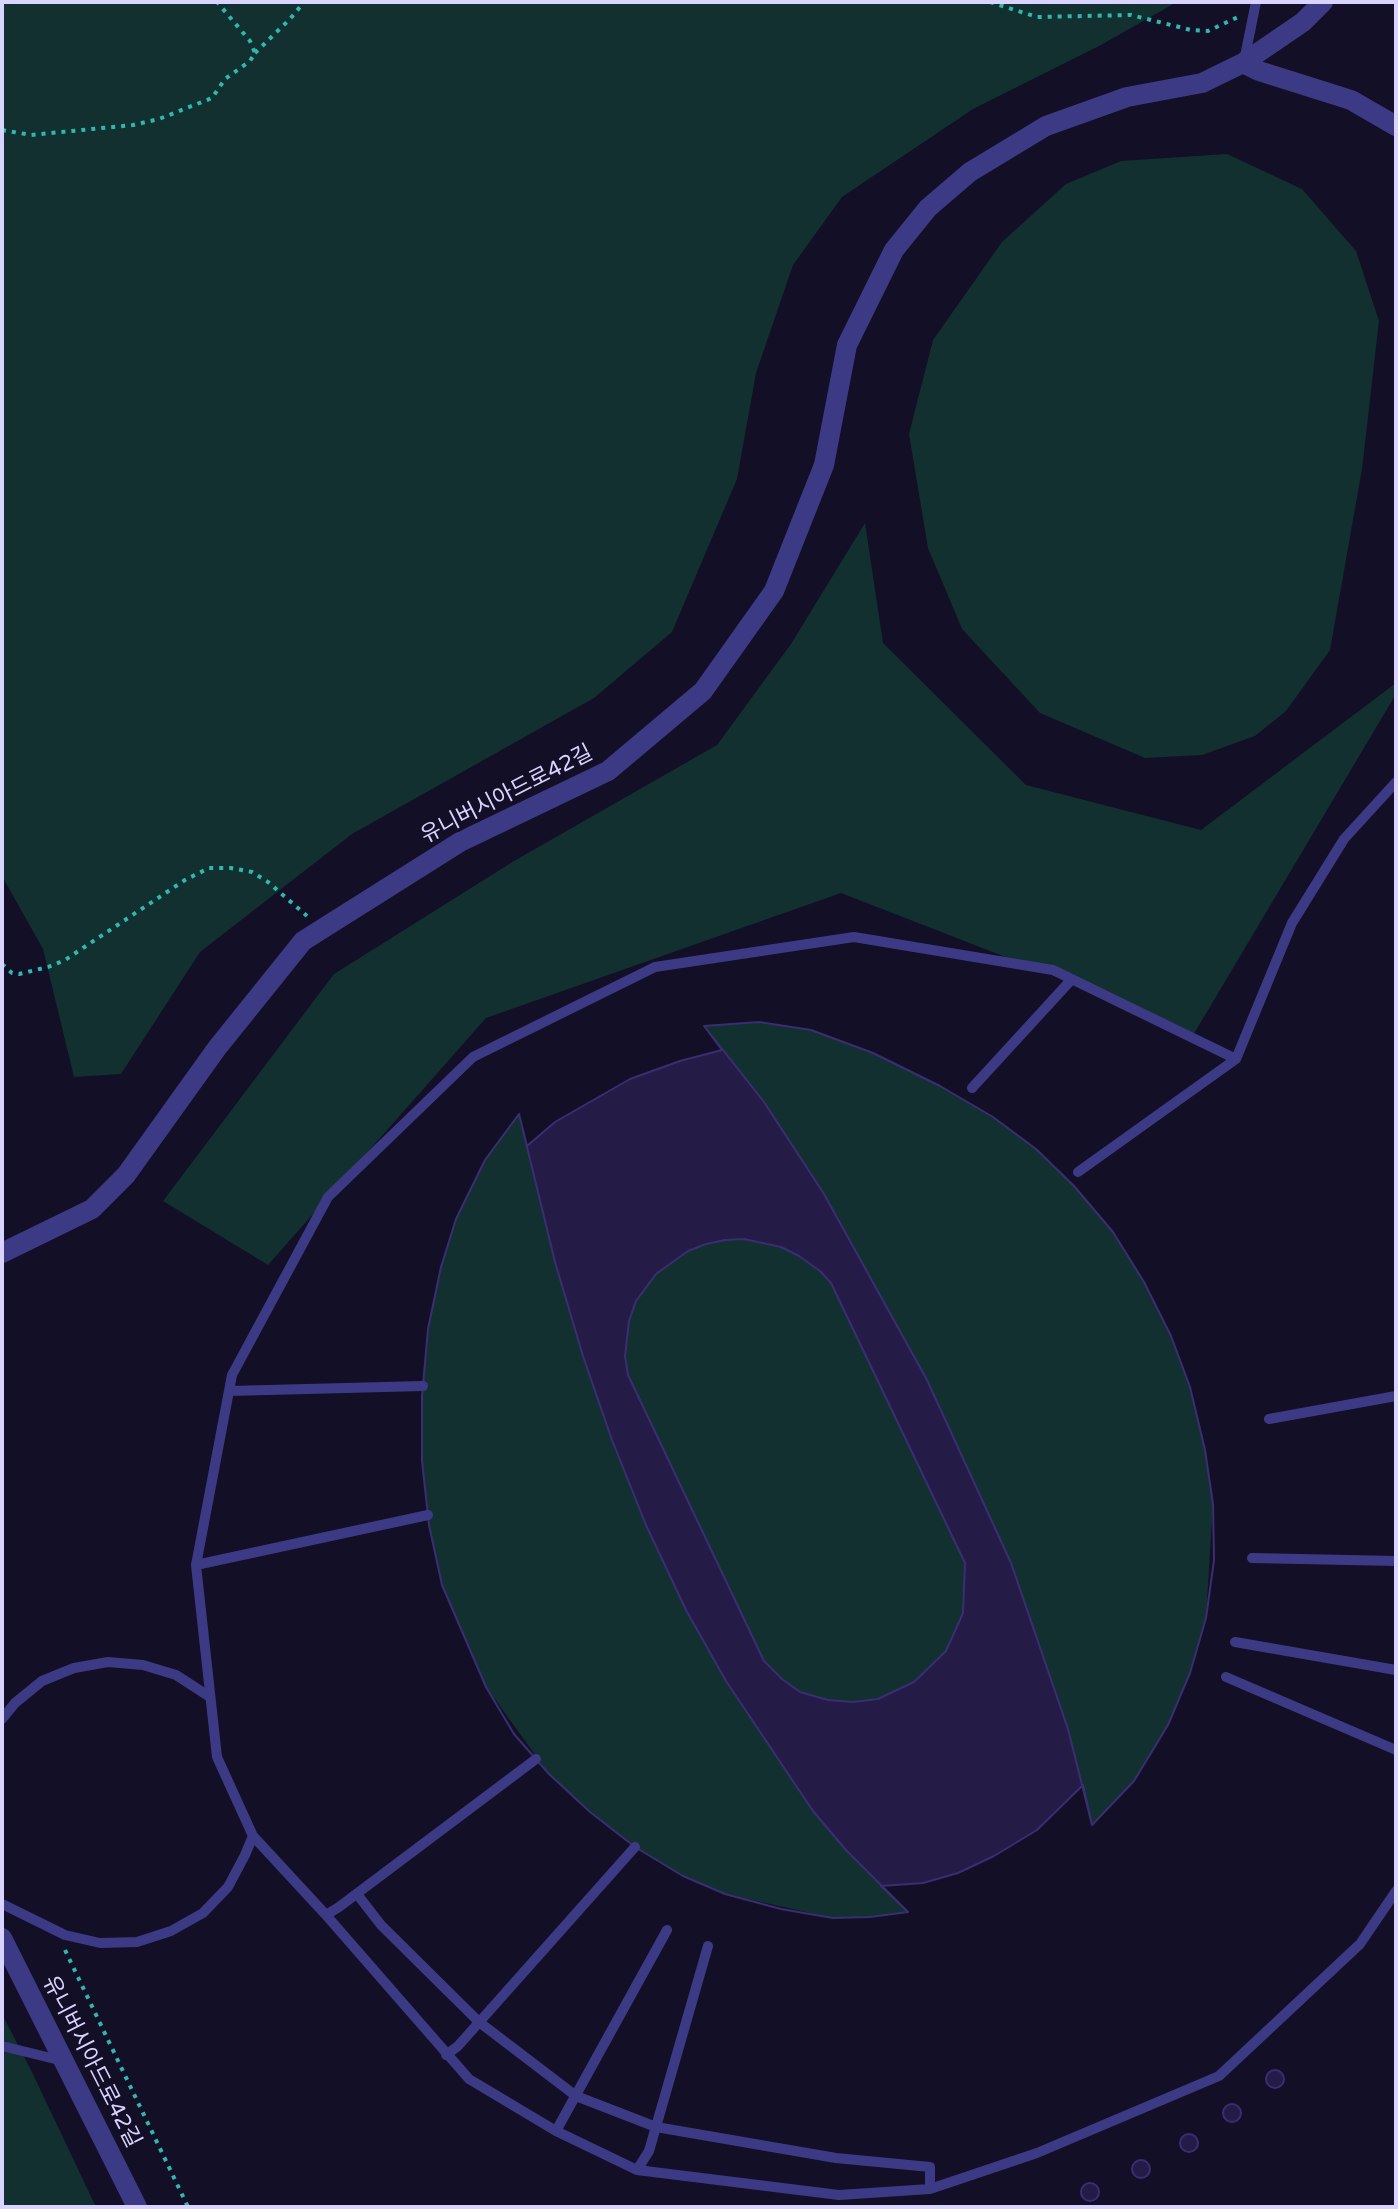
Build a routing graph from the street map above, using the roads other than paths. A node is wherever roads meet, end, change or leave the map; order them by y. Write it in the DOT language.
graph roads {
  1 [pos="1323,2"];
  2 [pos="1256,5"];
  3 [pos="1243,63"];
  4 [pos="1396,126"];
  5 [pos="1396,782"];
  6 [pos="1072,979"];
  7 [pos="1236,1059"];
  8 [pos="972,1088"];
  9 [pos="1078,1172"];
  10 [pos="2,1253"];
  11 [pos="423,1386"];
  12 [pos="229,1391"];
  13 [pos="1396,1396"];
  14 [pos="1269,1419"];
  15 [pos="428,1515"];
  16 [pos="1252,1558"];
  17 [pos="1396,1561"];
  18 [pos="196,1565"];
  19 [pos="1235,1642"];
  20 [pos="1396,1670"];
  21 [pos="1226,1677"];
  22 [pos="210,1697"];
  23 [pos="2,1719"];
  24 [pos="1396,1750"];
  25 [pos="536,1759"];
  26 [pos="253,1836"];
  27 [pos="635,1847"];
  28 [pos="1396,1891"];
  29 [pos="357,1894"];
  30 [pos="2,1904"];
  31 [pos="326,1915"];
  32 [pos="667,1930"];
  33 [pos="2,1938"];
  34 [pos="708,1946"];
  35 [pos="479,2022"];
  36 [pos="2,2046"];
  37 [pos="446,2055"];
  38 [pos="65,2062"];
  39 [pos="576,2096"];
  40 [pos="656,2127"];
  41 [pos="556,2131"];
  42 [pos="637,2170"];
  43 [pos="930,2189"];
  44 [pos="137,2207"];
  1 -- 3 [label="street, 유니버시아드로42길"];
  2 -- 3 [label="lane"];
  3 -- 4 [label="street"];
  3 -- 10 [label="street, 유니버시아드로42길"];
  5 -- 7 [label="lane"];
  6 -- 7 [label="lane"];
  6 -- 8 [label="lane"];
  6 -- 12 [label="lane"];
  7 -- 9 [label="lane"];
  11 -- 12 [label="lane"];
  12 -- 18 [label="lane"];
  13 -- 14 [label="lane"];
  15 -- 18 [label="lane"];
  16 -- 17 [label="lane"];
  18 -- 22 [label="lane"];
  19 -- 20 [label="lane"];
  21 -- 24 [label="lane"];
  22 -- 23 [label="lane"];
  22 -- 26 [label="lane"];
  25 -- 29 [label="lane"];
  26 -- 30 [label="lane"];
  26 -- 31 [label="lane"];
  27 -- 35 [label="lane"];
  28 -- 43 [label="lane"];
  29 -- 31 [label="lane"];
  29 -- 35 [label="lane"];
  31 -- 37 [label="lane"];
  32 -- 39 [label="lane"];
  33 -- 38 [label="street, 유니버시아드로42길"];
  34 -- 40 [label="lane"];
  35 -- 37 [label="lane"];
  35 -- 39 [label="lane"];
  36 -- 38 [label="lane"];
  37 -- 41 [label="lane"];
  38 -- 44 [label="street, 유니버시아드로42길"];
  39 -- 40 [label="lane"];
  39 -- 41 [label="lane"];
  40 -- 42 [label="lane"];
  40 -- 43 [label="lane"];
  41 -- 42 [label="lane"];
  42 -- 43 [label="lane"];
}
